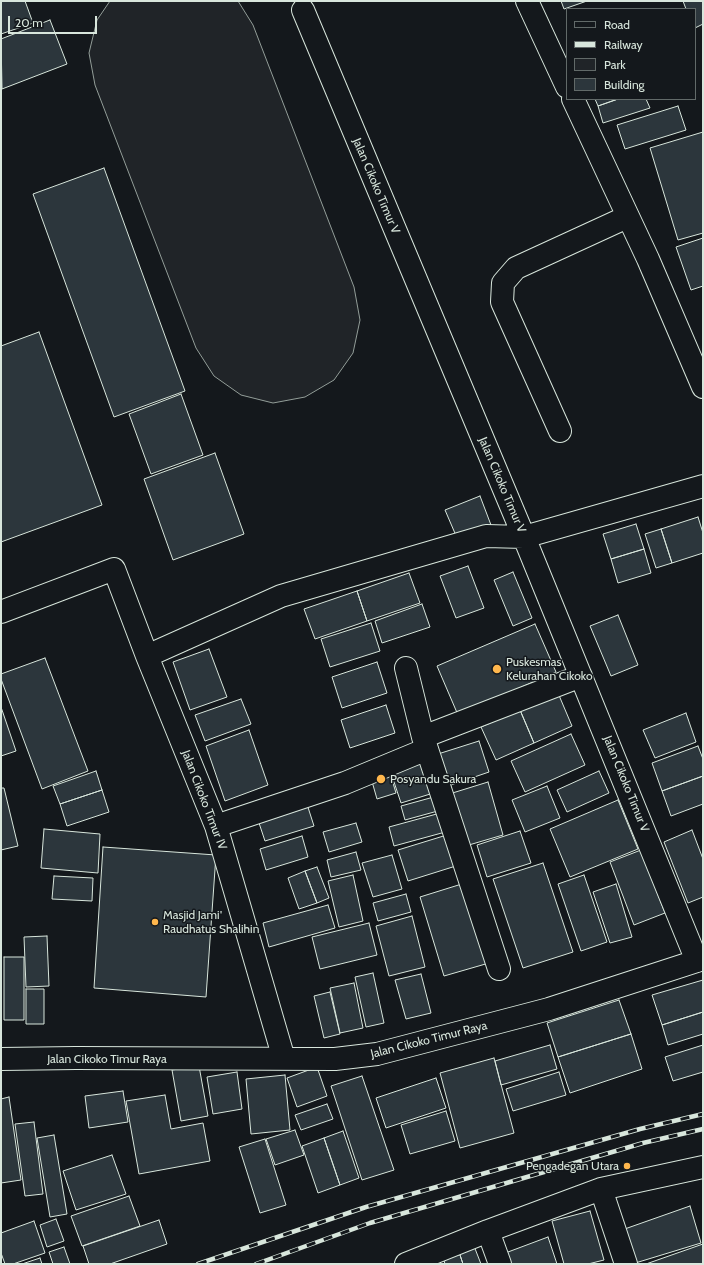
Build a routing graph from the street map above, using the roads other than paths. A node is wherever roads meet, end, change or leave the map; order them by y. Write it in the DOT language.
graph roads {
  1 [pos="527,1"];
  2 [pos="303,10"];
  3 [pos="566,85"];
  4 [pos="573,100"];
  5 [pos="627,217"];
  6 [pos="703,387"];
  7 [pos="560,431"];
  8 [pos="703,486"];
  9 [pos="524,536"];
  10 [pos="1,612"];
  11 [pos="147,656"];
  12 [pos="406,668"];
  13 [pos="582,676"];
  14 [pos="425,743"];
  15 [pos="216,826"];
  16 [pos="700,960"];
  17 [pos="499,969"];
  18 [pos="1,1059"];
  19 [pos="284,1059"];
  20 [pos="701,1171"];
  21 [pos="601,1189"];
  22 [pos="488,1231"];
  23 [pos="406,1264"];
  24 [pos="500,1264"];
  25 [pos="626,1264"];
  1 -- 3 [label="street"];
  2 -- 9 [label="street, Jalan Cikoko Timur V"];
  4 -- 5 [label="street"];
  5 -- 6 [label="street"];
  5 -- 7 [label="street"];
  8 -- 9 [label="street"];
  9 -- 11 [label="street"];
  9 -- 13 [label="street, Jalan Cikoko Timur V"];
  10 -- 11 [label="street, Jalan Cikoko Timur IV"];
  11 -- 15 [label="street, Jalan Cikoko Timur IV"];
  12 -- 14 [label="street"];
  13 -- 14 [label="street"];
  13 -- 16 [label="street, Jalan Cikoko Timur V"];
  14 -- 15 [label="street"];
  14 -- 17 [label="street"];
  15 -- 19 [label="street, Jalan Cikoko Timur IV"];
  16 -- 19 [label="street, Jalan Cikoko Timur Raya"];
  18 -- 19 [label="street, Jalan Cikoko Timur Raya"];
  20 -- 21 [label="street"];
  21 -- 22 [label="street"];
  21 -- 25 [label="street"];
  22 -- 23 [label="street"];
  22 -- 24 [label="street"];
}
